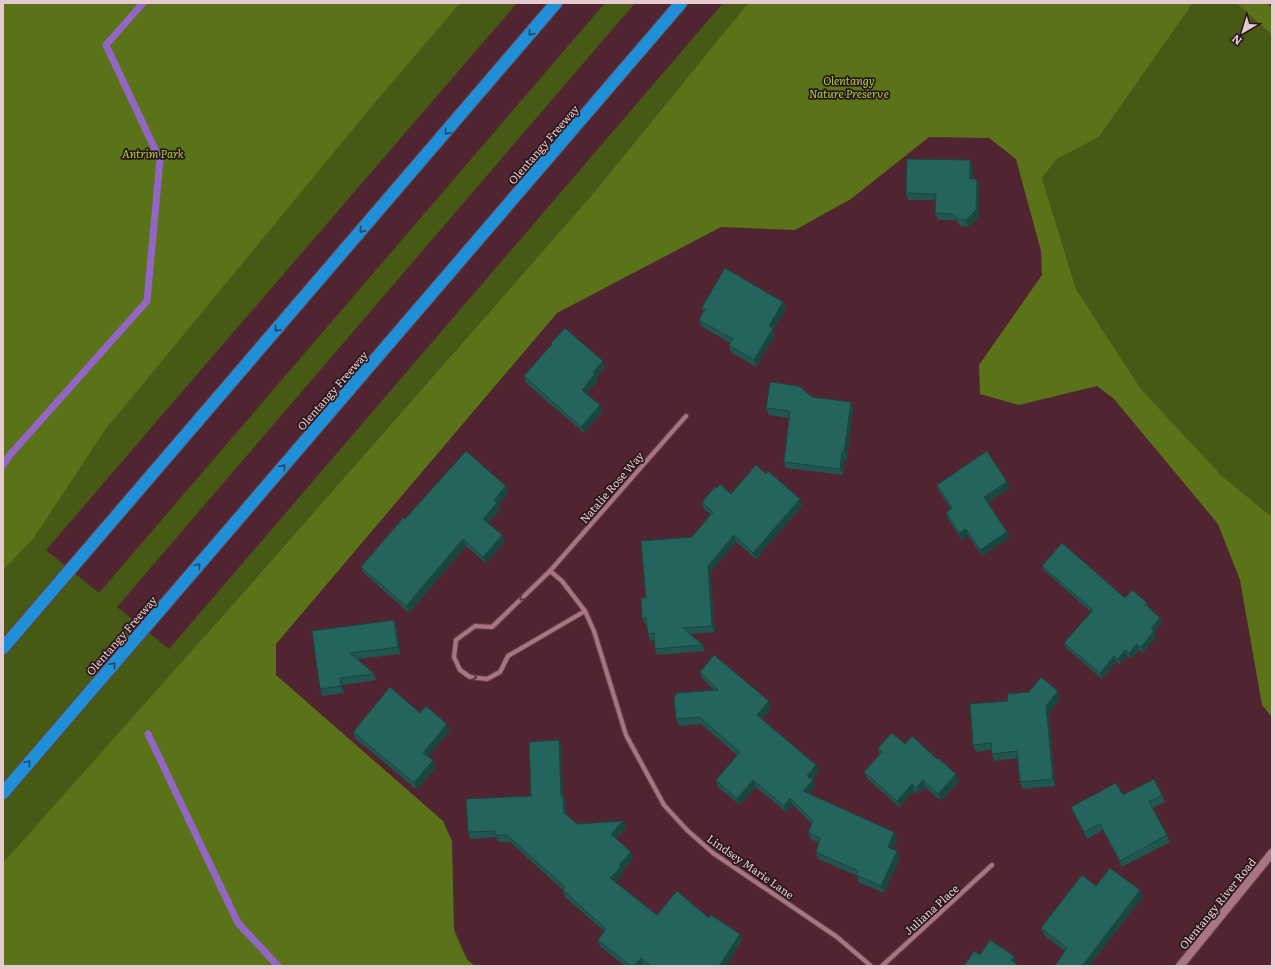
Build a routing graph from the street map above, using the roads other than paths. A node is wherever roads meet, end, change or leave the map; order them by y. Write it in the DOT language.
graph roads {
  1 [pos="556,3"];
  2 [pos="681,3"];
  3 [pos="686,416"];
  4 [pos="550,571"];
  5 [pos="585,611"];
  6 [pos="3,648"];
  7 [pos="3,793"];
  8 [pos="1272,853"];
  9 [pos="992,865"];
  10 [pos="871,966"];
  11 [pos="882,966"];
  12 [pos="1180,966"];
  1 -- 6 [label="highway, one-way"];
  7 -- 2 [label="highway, Olentangy Freeway, one-way"];
  3 -- 4 [label="street, Natalie Rose Way"];
  4 -- 5 [label="street, Lindsey Marie Lane"];
  4 -- 5 [label="street, Natalie Rose Way, one-way"];
  5 -- 10 [label="street, Lindsey Marie Lane"];
  8 -- 12 [label="main road, Olentangy River Road"];
  9 -- 11 [label="street, Juliana Place"];
}
